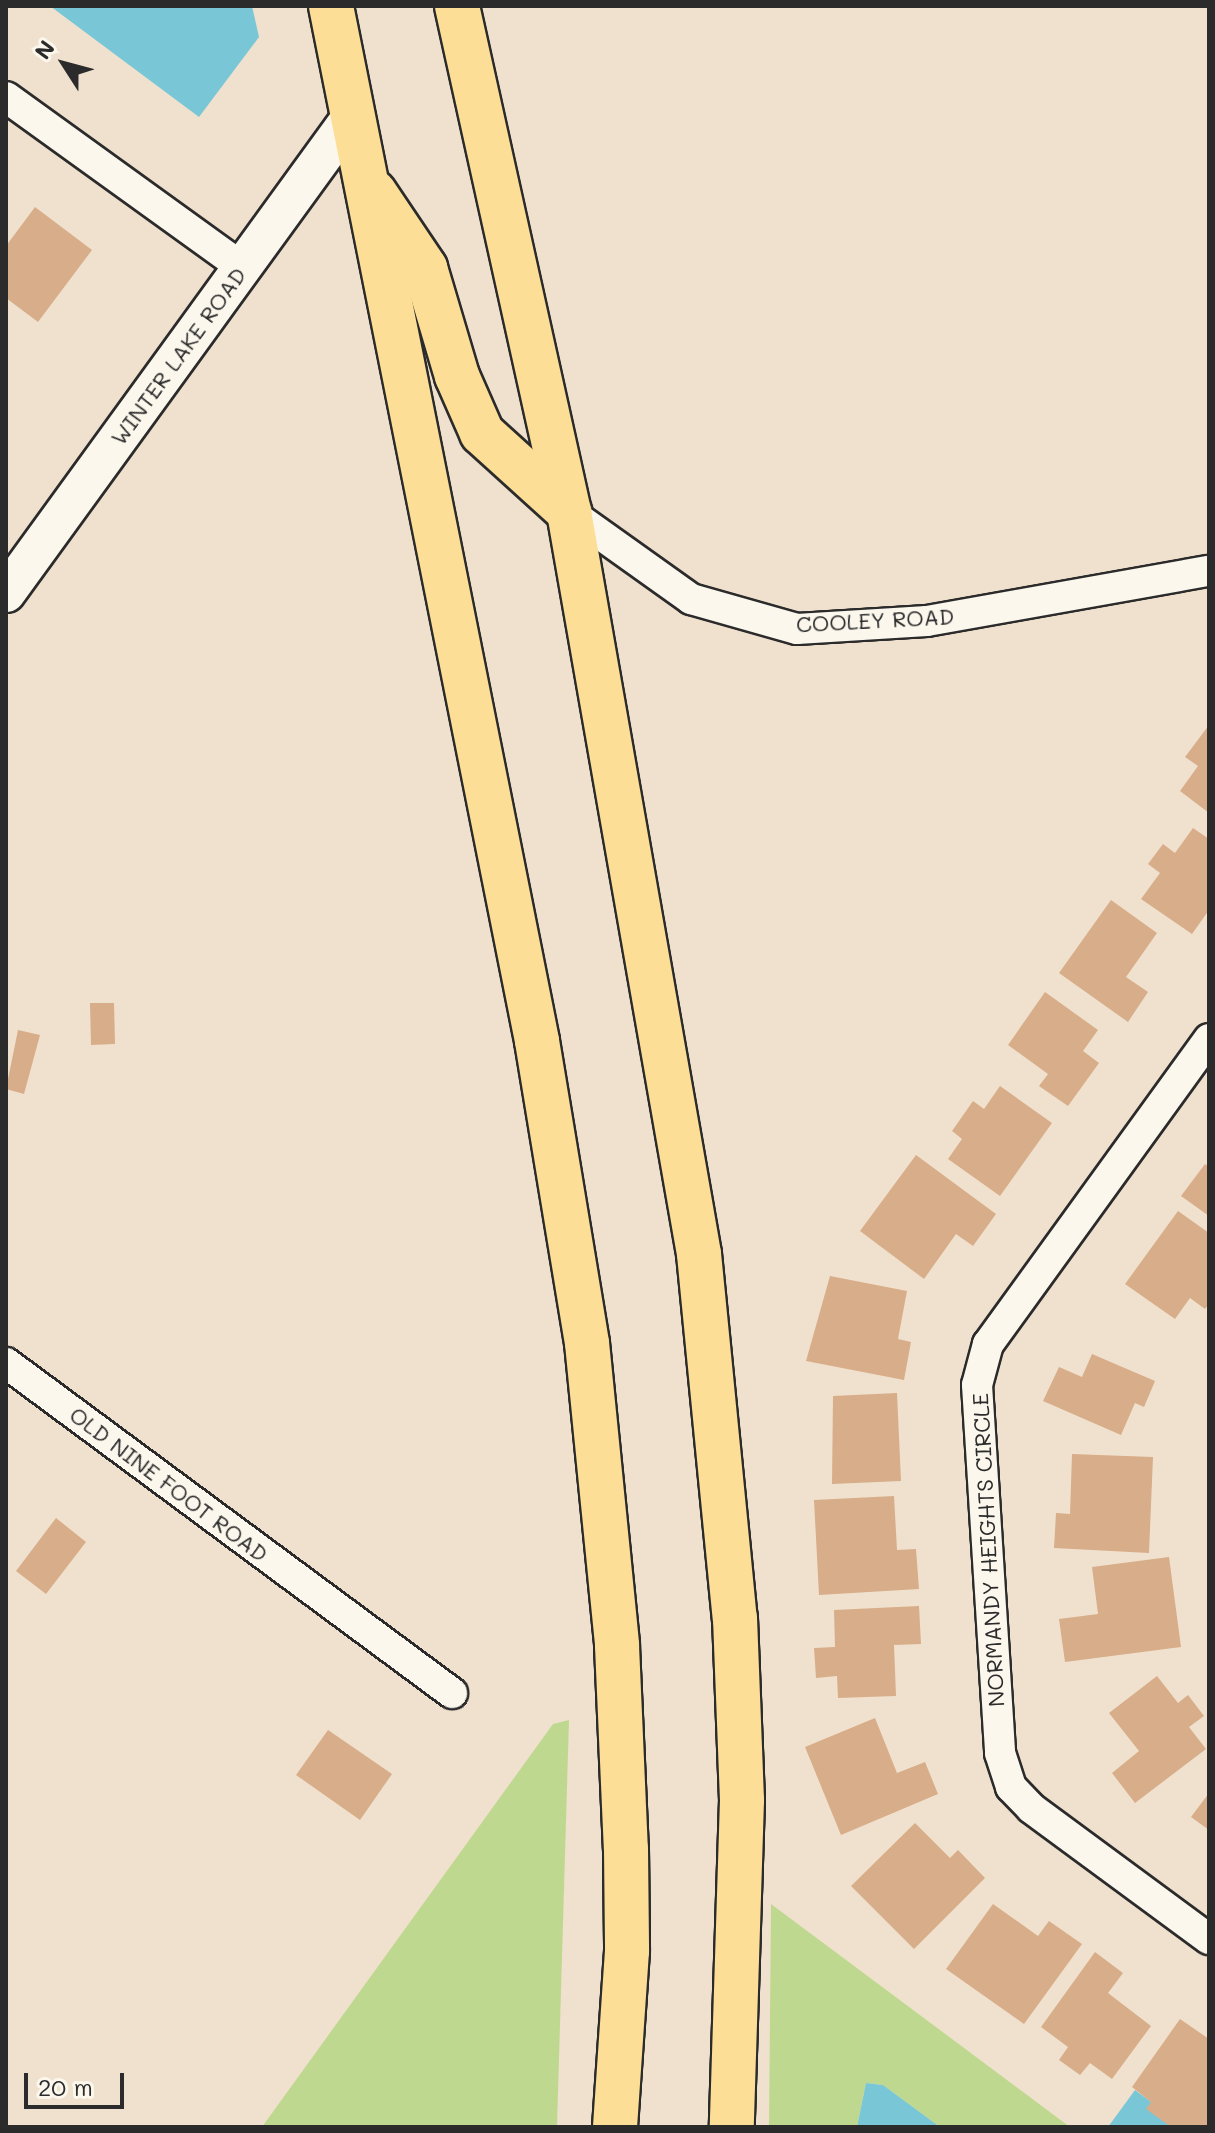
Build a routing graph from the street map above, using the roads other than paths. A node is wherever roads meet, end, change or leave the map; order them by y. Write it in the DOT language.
graph roads {
  1 [pos="331,6"];
  2 [pos="457,6"];
  3 [pos="6,97"];
  4 [pos="350,119"];
  5 [pos="364,176"];
  6 [pos="243,268"];
  7 [pos="569,512"];
  8 [pos="1209,571"];
  9 [pos="6,593"];
  10 [pos="1209,1039"];
  11 [pos="6,1363"];
  12 [pos="452,1693"];
  13 [pos="1209,1939"];
  14 [pos="615,2127"];
  15 [pos="732,2127"];
  1 -- 4 [label="main road"];
  2 -- 7 [label="main road"];
  3 -- 6 [label="street"];
  4 -- 5 [label="main road"];
  4 -- 6 [label="street, WINTER LAKE ROAD"];
  5 -- 7 [label="main road"];
  5 -- 14 [label="main road"];
  6 -- 9 [label="street, WINTER LAKE ROAD"];
  7 -- 8 [label="street, COOLEY ROAD"];
  7 -- 15 [label="main road"];
  10 -- 13 [label="street, NORMANDY HEIGHTS CIRCLE"];
  11 -- 12 [label="street, OLD NINE FOOT ROAD"];
}
